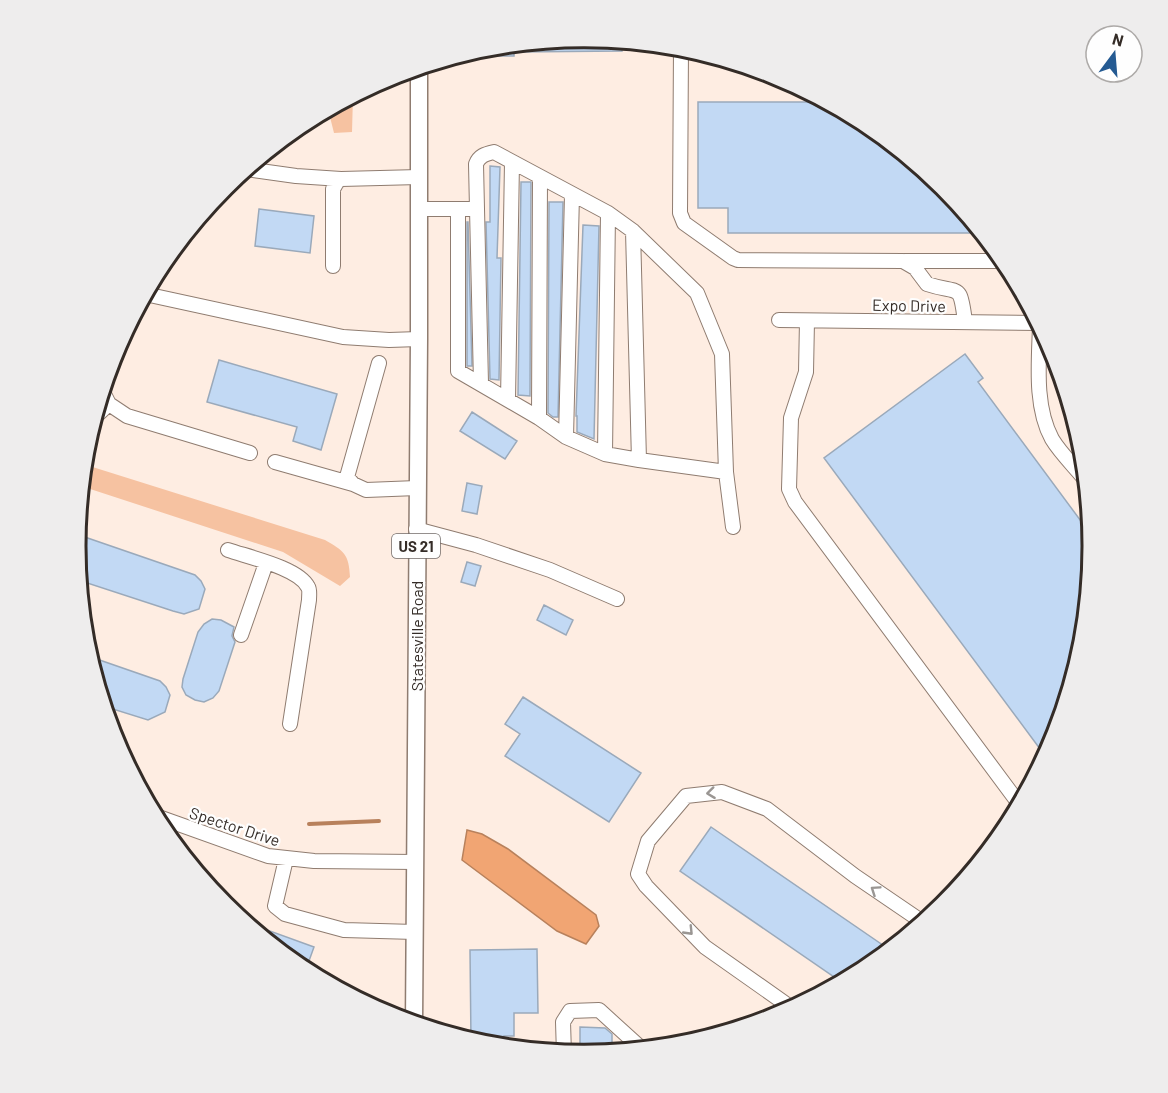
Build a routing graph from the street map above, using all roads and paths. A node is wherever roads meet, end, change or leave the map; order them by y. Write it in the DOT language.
graph roads {
  1 [pos="681,58"];
  2 [pos="419,76"];
  3 [pos="512,162"];
  4 [pos="257,171"];
  5 [pos="419,177"];
  6 [pos="540,177"];
  7 [pos="340,179"];
  8 [pos="572,195"];
  9 [pos="419,209"];
  10 [pos="458,209"];
  11 [pos="477,209"];
  12 [pos="608,213"];
  13 [pos="633,231"];
  14 [pos="903,261"];
  15 [pos="992,261"];
  16 [pos="333,266"];
  17 [pos="153,296"];
  18 [pos="779,320"];
  19 [pos="807,321"];
  20 [pos="966,322"];
  21 [pos="1030,324"];
  22 [pos="419,339"];
  23 [pos="1039,344"];
  24 [pos="379,363"];
  25 [pos="481,383"];
  26 [pos="508,400"];
  27 [pos="107,401"];
  28 [pos="109,404"];
  29 [pos="105,408"];
  30 [pos="539,418"];
  31 [pos="566,437"];
  32 [pos="249,453"];
  33 [pos="605,454"];
  34 [pos="639,460"];
  35 [pos="275,462"];
  36 [pos="1076,468"];
  37 [pos="726,472"];
  38 [pos="353,484"];
  39 [pos="417,488"];
  40 [pos="733,527"];
  41 [pos="416,529"];
  42 [pos="228,550"];
  43 [pos="266,563"];
  44 [pos="617,599"];
  45 [pos="241,635"];
  46 [pos="290,724"];
  47 [pos="1015,798"];
  48 [pos="171,825"];
  49 [pos="286,859"];
  50 [pos="416,862"];
  51 [pos="916,918"];
  52 [pos="415,933"];
  53 [pos="784,1003"];
  54 [pos="414,1015"];
  55 [pos="635,1042"];
  56 [pos="564,1044"];
  1 -- 14 [label="street"];
  2 -- 5 [label="main road, Statesville Road / US 21"];
  3 -- 6 [label="street"];
  3 -- 11 [label="street"];
  3 -- 26 [label="street"];
  4 -- 7 [label="street"];
  5 -- 7 [label="street"];
  5 -- 9 [label="main road, Statesville Road / US 21"];
  6 -- 8 [label="street"];
  6 -- 30 [label="street"];
  7 -- 16 [label="street"];
  8 -- 12 [label="street"];
  8 -- 31 [label="street"];
  9 -- 10 [label="street"];
  9 -- 22 [label="main road, Statesville Road / US 21"];
  10 -- 11 [label="street"];
  10 -- 25 [label="street"];
  11 -- 25 [label="street"];
  12 -- 13 [label="street"];
  12 -- 33 [label="street"];
  13 -- 34 [label="street"];
  13 -- 37 [label="street"];
  14 -- 15 [label="street"];
  14 -- 20 [label="street"];
  17 -- 22 [label="street"];
  18 -- 19 [label="street, Expo Drive"];
  19 -- 20 [label="street, Expo Drive"];
  19 -- 47 [label="street"];
  20 -- 21 [label="street, Expo Drive"];
  22 -- 39 [label="main road, Statesville Road / US 21"];
  23 -- 36 [label="street"];
  24 -- 38 [label="street"];
  25 -- 26 [label="street"];
  26 -- 30 [label="street"];
  27 -- 28 [label="street"];
  28 -- 29 [label="street"];
  28 -- 32 [label="street"];
  30 -- 31 [label="street"];
  31 -- 33 [label="street"];
  33 -- 34 [label="street"];
  34 -- 37 [label="street"];
  35 -- 38 [label="street"];
  37 -- 40 [label="street"];
  38 -- 39 [label="street"];
  39 -- 41 [label="main road, Statesville Road / US 21"];
  41 -- 44 [label="street"];
  41 -- 50 [label="main road, Statesville Road / US 21"];
  42 -- 43 [label="street"];
  43 -- 45 [label="street"];
  43 -- 46 [label="street"];
  48 -- 49 [label="street, Spector Drive"];
  49 -- 50 [label="street, Spector Drive"];
  49 -- 52 [label="street"];
  50 -- 52 [label="main road, Statesville Road / US 21"];
  51 -- 53 [label="street, one-way"];
  52 -- 54 [label="main road, Statesville Road / US 21"];
  55 -- 56 [label="street"];
}
